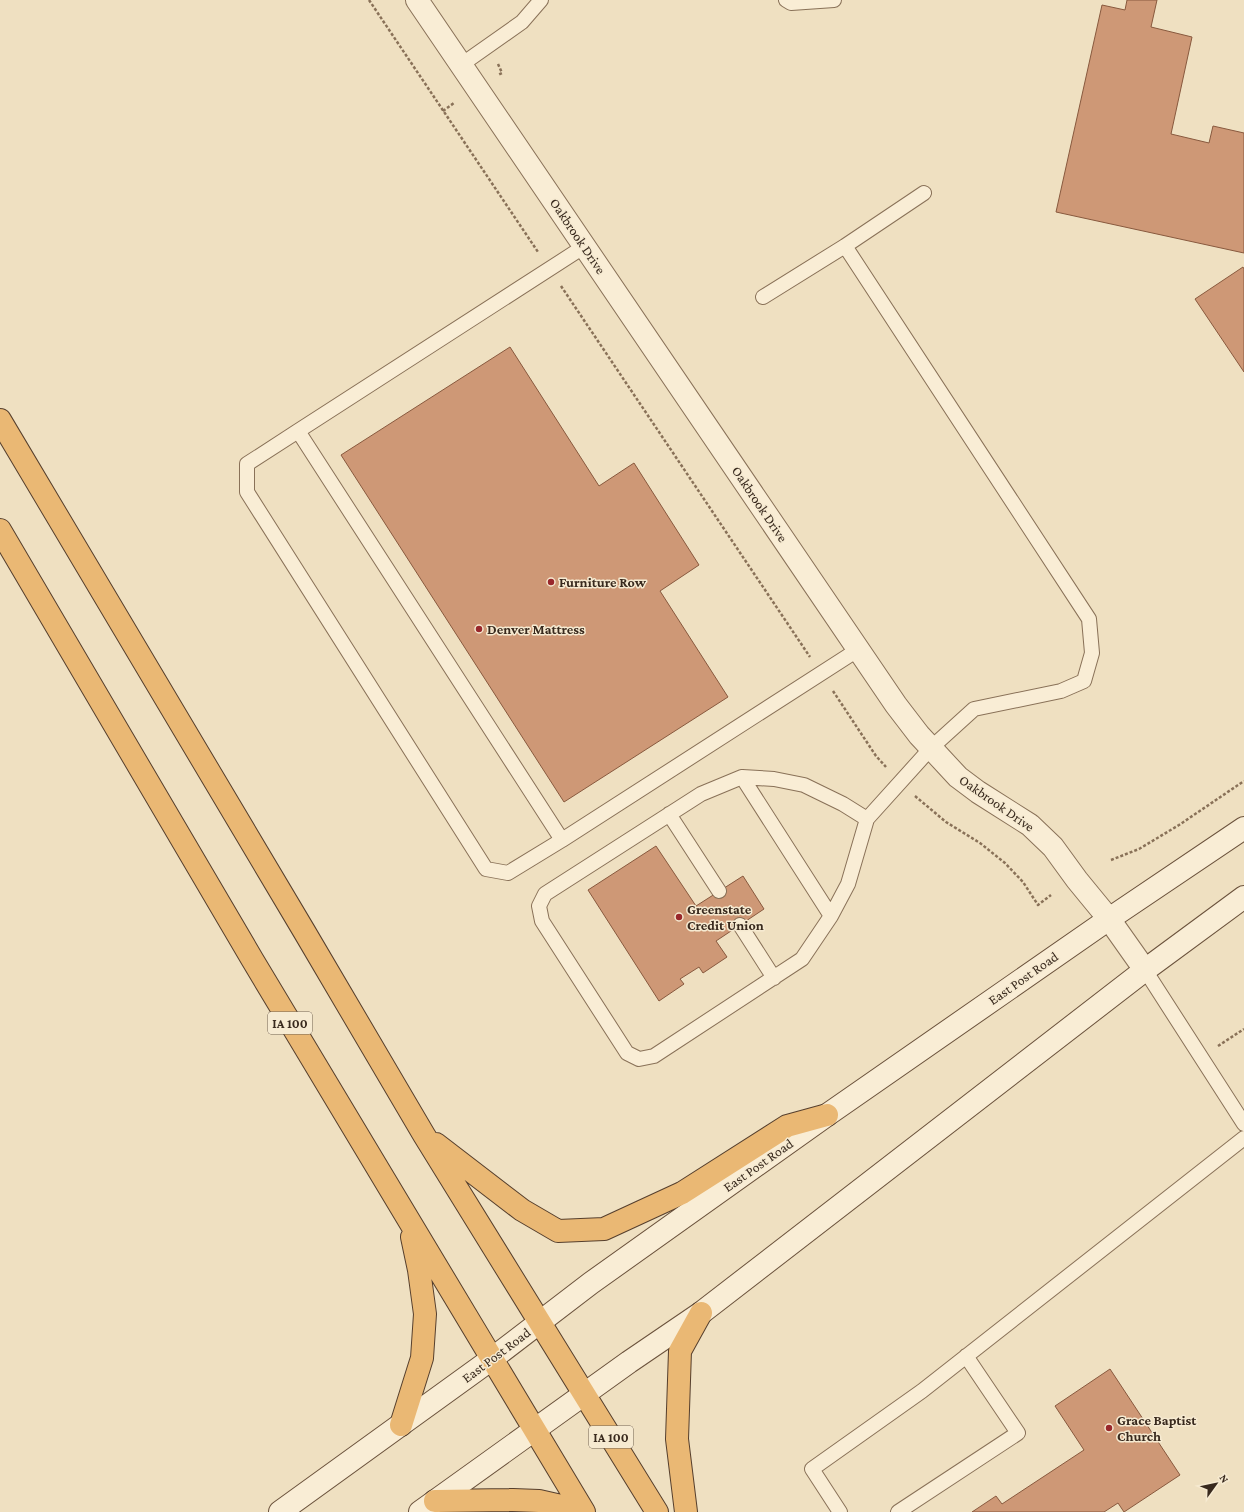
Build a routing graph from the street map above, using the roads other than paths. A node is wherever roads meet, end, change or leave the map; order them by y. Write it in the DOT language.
graph roads {
  1 [pos="417,0"];
  2 [pos="541,0"];
  3 [pos="786,0"];
  4 [pos="834,0"];
  5 [pos="461,65"];
  6 [pos="924,193"];
  7 [pos="585,246"];
  8 [pos="845,246"];
  9 [pos="763,296"];
  10 [pos="0,420"];
  11 [pos="298,431"];
  12 [pos="0,530"];
  13 [pos="859,649"];
  14 [pos="930,748"];
  15 [pos="742,778"];
  16 [pos="669,814"];
  17 [pos="867,819"];
  18 [pos="1244,828"];
  19 [pos="562,840"];
  20 [pos="719,892"];
  21 [pos="1244,897"];
  22 [pos="831,916"];
  23 [pos="1109,919"];
  24 [pos="740,925"];
  25 [pos="1144,970"];
  26 [pos="774,978"];
  27 [pos="827,1115"];
  28 [pos="1244,1124"];
  29 [pos="424,1135"];
  30 [pos="1244,1138"];
  31 [pos="408,1220"];
  32 [pos="702,1313"];
  33 [pos="540,1322"];
  34 [pos="966,1356"];
  35 [pos="493,1358"];
  36 [pos="585,1394"];
  37 [pos="401,1425"];
  38 [pos="535,1429"];
  39 [pos="427,1506"];
  40 [pos="280,1512"];
  41 [pos="567,1512"];
  42 [pos="584,1512"];
  43 [pos="657,1512"];
  44 [pos="686,1512"];
  45 [pos="840,1512"];
  46 [pos="898,1512"];
  1 -- 5 [label="main road, Oakbrook Drive"];
  2 -- 5 [label="lane"];
  3 -- 4 [label="lane"];
  5 -- 7 [label="main road, Oakbrook Drive"];
  6 -- 8 [label="lane"];
  7 -- 11 [label="lane"];
  7 -- 13 [label="main road, Oakbrook Drive"];
  8 -- 9 [label="lane"];
  8 -- 14 [label="lane"];
  10 -- 29 [label="highway, IA 100"];
  11 -- 19 [label="lane"];
  11 -- 19 [label="lane"];
  12 -- 31 [label="highway, IA 100"];
  13 -- 14 [label="main road, Oakbrook Drive"];
  13 -- 19 [label="lane"];
  14 -- 17 [label="lane"];
  14 -- 23 [label="main road, Oakbrook Drive"];
  15 -- 16 [label="lane"];
  15 -- 17 [label="lane"];
  15 -- 22 [label="lane"];
  16 -- 20 [label="lane"];
  16 -- 26 [label="lane"];
  17 -- 22 [label="lane"];
  18 -- 23 [label="main road, East Post Road"];
  21 -- 25 [label="main road"];
  22 -- 26 [label="lane"];
  23 -- 25 [label="main road, Oakbrook Drive"];
  23 -- 27 [label="main road, East Post Road"];
  24 -- 26 [label="lane"];
  25 -- 28 [label="lane"];
  25 -- 32 [label="main road"];
  27 -- 29 [label="highway"];
  27 -- 33 [label="main road, East Post Road"];
  29 -- 33 [label="highway, IA 100"];
  30 -- 34 [label="lane"];
  31 -- 35 [label="highway, IA 100"];
  31 -- 37 [label="highway"];
  32 -- 36 [label="main road"];
  32 -- 44 [label="highway"];
  33 -- 35 [label="main road, East Post Road"];
  33 -- 36 [label="highway, IA 100"];
  34 -- 45 [label="lane"];
  34 -- 46 [label="lane"];
  35 -- 37 [label="main road, East Post Road"];
  35 -- 38 [label="highway, IA 100"];
  36 -- 38 [label="main road"];
  36 -- 43 [label="highway, IA 100"];
  37 -- 40 [label="main road, East Post Road"];
  38 -- 39 [label="main road"];
  38 -- 42 [label="highway, IA 100"];
  39 -- 41 [label="highway"];
}
